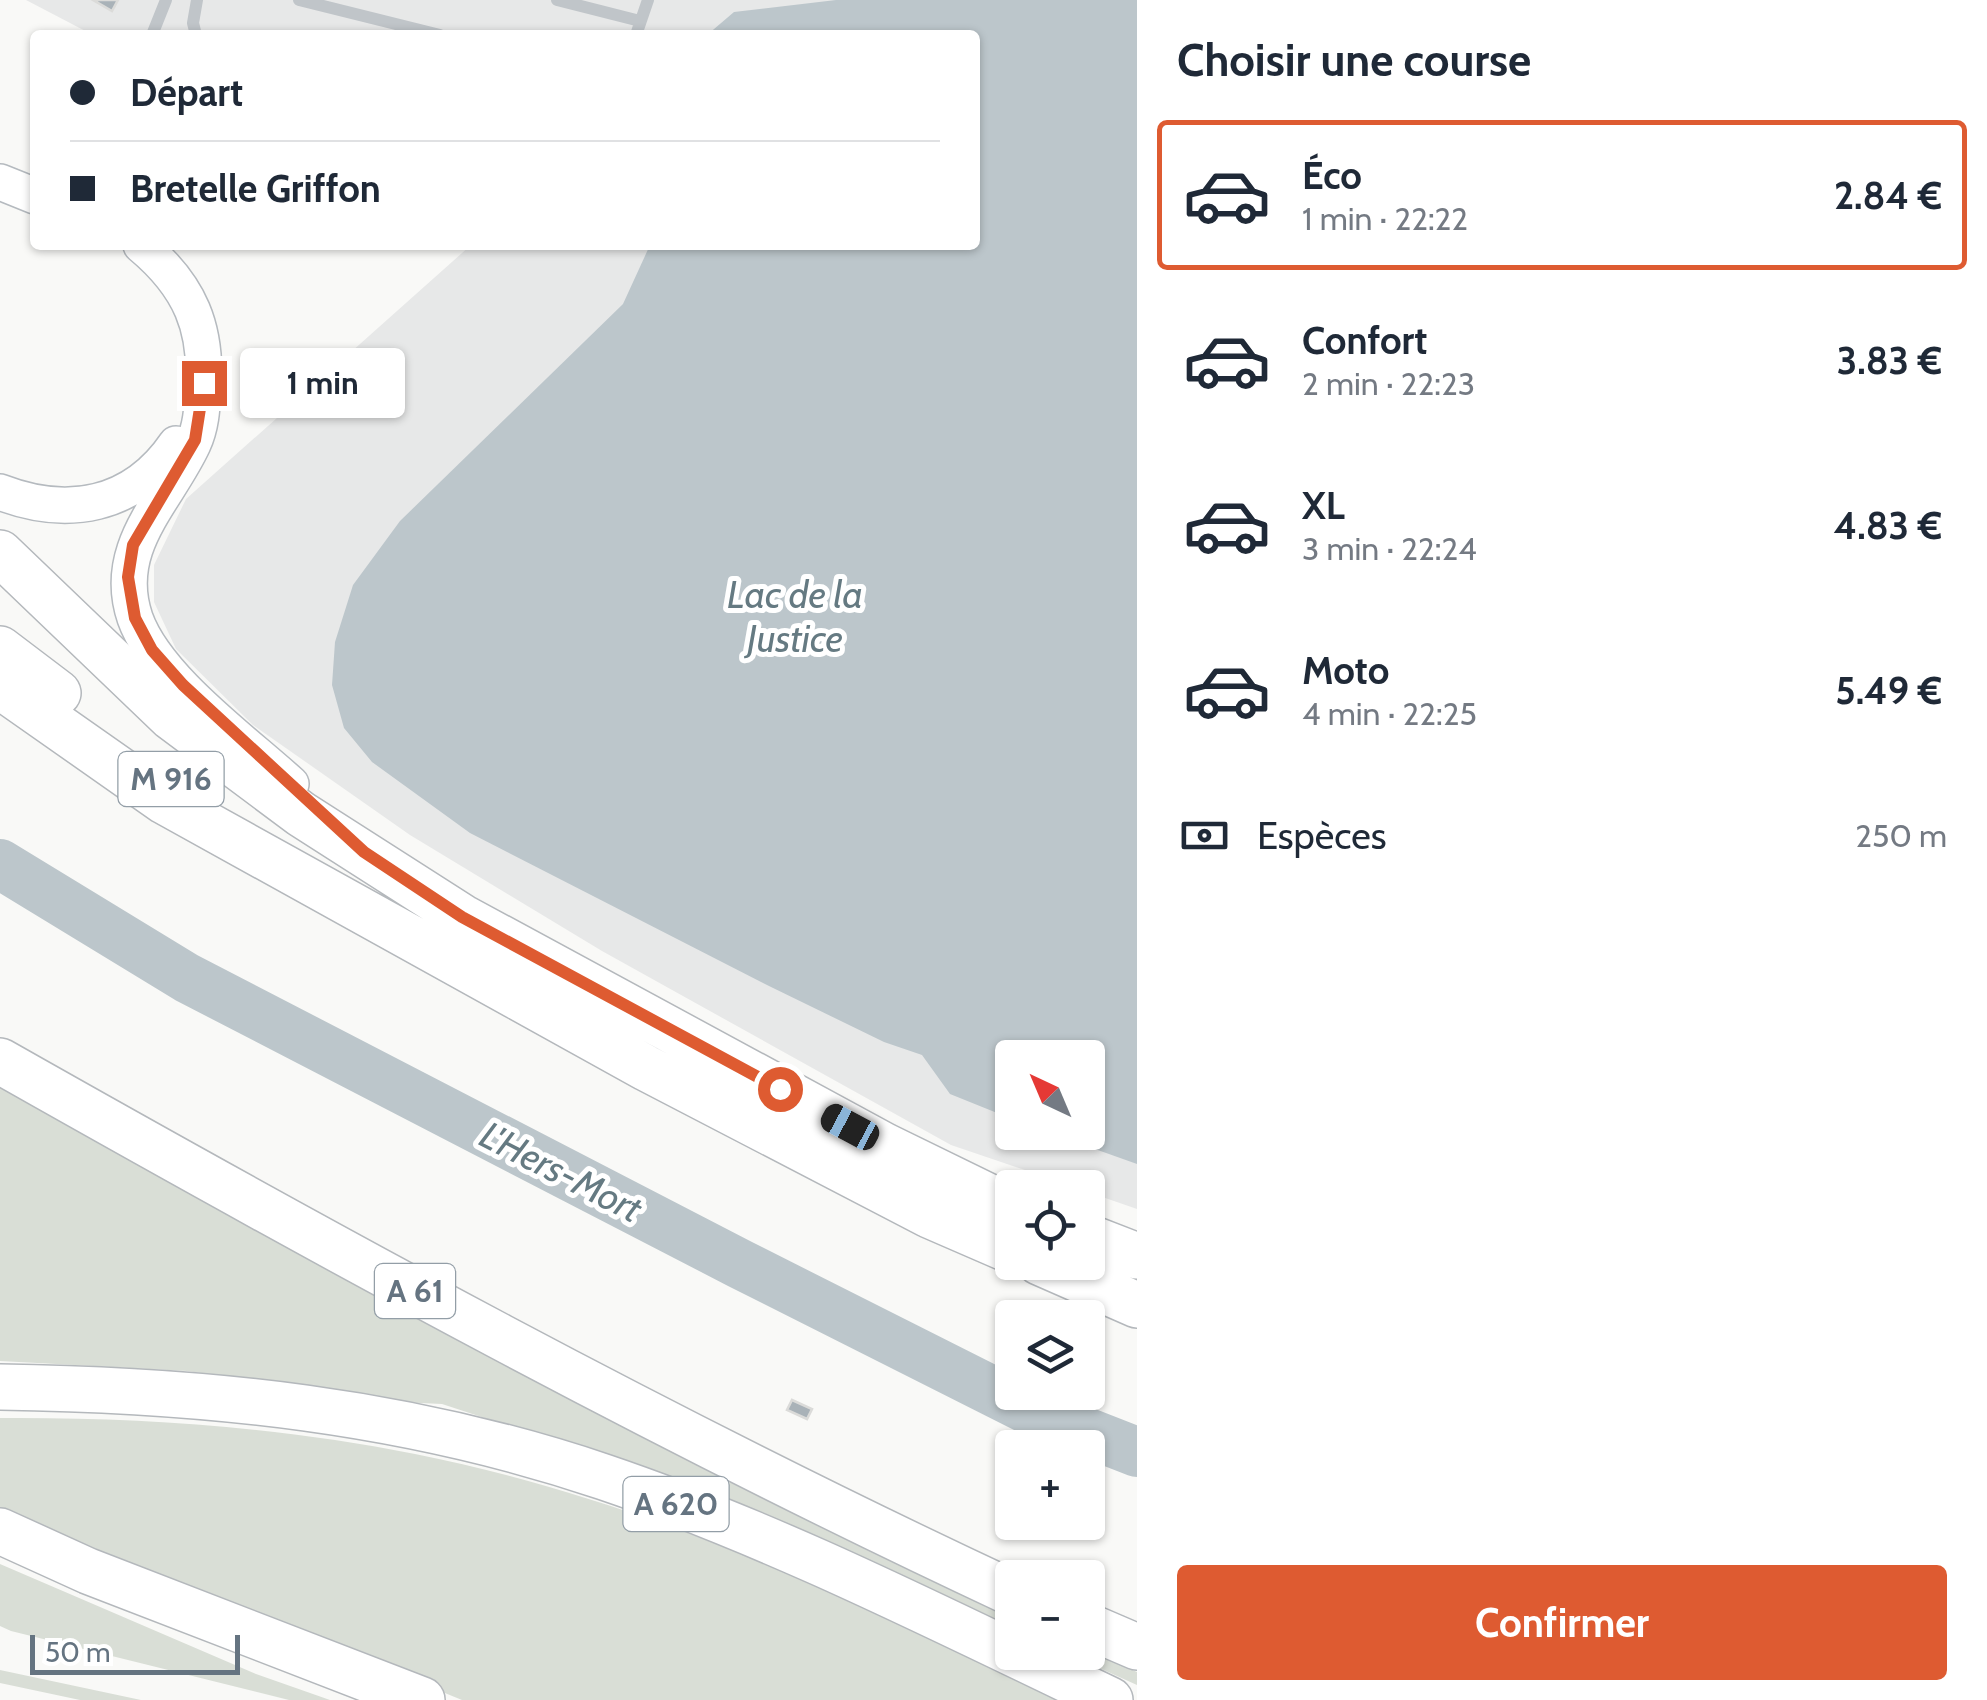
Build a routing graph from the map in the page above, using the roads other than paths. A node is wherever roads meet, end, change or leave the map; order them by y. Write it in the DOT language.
graph roads {
  1 [pos="166,0"];
  2 [pos="197,0"];
  3 [pos="299,0"];
  4 [pos="557,0"];
  5 [pos="648,0"];
  6 [pos="640,20"];
  7 [pos="154,30"];
  8 [pos="195,30"];
  9 [pos="420,30"];
  10 [pos="637,30"];
  11 [pos="0,182"];
  12 [pos="30,194"];
  13 [pos="146,250"];
  14 [pos="202,406"];
  15 [pos="0,492"];
  16 [pos="0,554"];
  17 [pos="0,649"];
  18 [pos="0,686"];
  19 [pos="364,852"];
  20 [pos="348,902"];
  21 [pos="0,1061"];
  22 [pos="995,1200"];
  23 [pos="995,1244"];
  24 [pos="1105,1244"];
  25 [pos="1137,1256"];
  26 [pos="1080,1280"];
  27 [pos="1137,1305"];
  28 [pos="0,1387"];
  29 [pos="0,1531"];
  30 [pos="995,1584"];
  31 [pos="1105,1634"];
  32 [pos="1137,1648"];
  33 [pos="422,1700"];
  34 [pos="1110,1700"];
  1 -- 7 [label="lane"];
  2 -- 8 [label="lane"];
  3 -- 9 [label="lane"];
  4 -- 6 [label="lane"];
  5 -- 6 [label="lane"];
  6 -- 10 [label="lane"];
  11 -- 12 [label="main road"];
  13 -- 14 [label="main road"];
  14 -- 15 [label="main road"];
  14 -- 19 [label="main road"];
  16 -- 19 [label="highway, M 916"];
  17 -- 20 [label="highway, M 916"];
  18 -- 20 [label="highway"];
  19 -- 22 [label="highway"];
  20 -- 23 [label="highway"];
  21 -- 30 [label="highway, A 61"];
  24 -- 25 [label="highway"];
  26 -- 27 [label="highway"];
  28 -- 34 [label="highway, A 620"];
  29 -- 33 [label="highway"];
  31 -- 32 [label="highway"];
}
